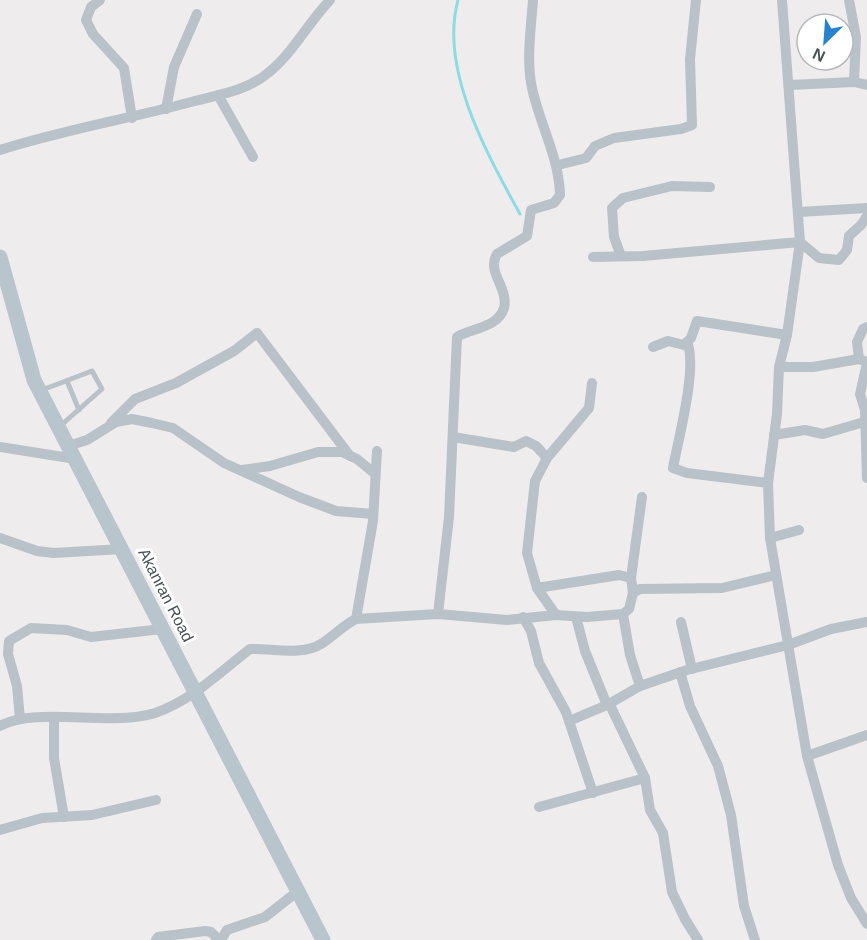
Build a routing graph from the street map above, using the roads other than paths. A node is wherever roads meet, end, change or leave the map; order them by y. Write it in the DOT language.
graph roads {
  1 [pos="100,0"];
  2 [pos="330,0"];
  3 [pos="533,0"];
  4 [pos="696,0"];
  5 [pos="782,0"];
  6 [pos="849,0"];
  7 [pos="197,14"];
  8 [pos="854,82"];
  9 [pos="789,85"];
  10 [pos="867,85"];
  11 [pos="218,95"];
  12 [pos="166,109"];
  13 [pos="132,118"];
  14 [pos="0,150"];
  15 [pos="253,157"];
  16 [pos="558,165"];
  17 [pos="710,187"];
  18 [pos="867,208"];
  19 [pos="799,212"];
  20 [pos="867,216"];
  21 [pos="800,242"];
  22 [pos="621,256"];
  23 [pos="0,257"];
  24 [pos="593,257"];
  25 [pos="867,327"];
  26 [pos="787,335"];
  27 [pos="687,342"];
  28 [pos="653,347"];
  29 [pos="864,362"];
  30 [pos="779,367"];
  31 [pos="67,381"];
  32 [pos="592,382"];
  33 [pos="39,391"];
  34 [pos="79,410"];
  35 [pos="864,422"];
  36 [pos="107,427"];
  37 [pos="58,428"];
  38 [pos="774,435"];
  39 [pos="453,437"];
  40 [pos="0,447"];
  41 [pos="377,451"];
  42 [pos="72,452"];
  43 [pos="350,456"];
  44 [pos="547,458"];
  45 [pos="241,471"];
  46 [pos="374,473"];
  47 [pos="867,478"];
  48 [pos="768,483"];
  49 [pos="642,497"];
  50 [pos="373,514"];
  51 [pos="799,530"];
  52 [pos="0,538"];
  53 [pos="770,538"];
  54 [pos="122,549"];
  55 [pos="776,575"];
  56 [pos="631,578"];
  57 [pos="537,588"];
  58 [pos="633,593"];
  59 [pos="438,614"];
  60 [pos="623,614"];
  61 [pos="556,615"];
  62 [pos="523,617"];
  63 [pos="537,617"];
  64 [pos="576,617"];
  65 [pos="356,619"];
  66 [pos="681,622"];
  67 [pos="867,622"];
  68 [pos="162,629"];
  69 [pos="531,631"];
  70 [pos="4,640"];
  71 [pos="788,645"];
  72 [pos="692,669"];
  73 [pos="680,672"];
  74 [pos="640,686"];
  75 [pos="196,692"];
  76 [pos="608,704"];
  77 [pos="20,718"];
  78 [pos="54,718"];
  79 [pos="569,721"];
  80 [pos="0,726"];
  81 [pos="867,735"];
  82 [pos="807,756"];
  83 [pos="645,778"];
  84 [pos="593,793"];
  85 [pos="156,800"];
  86 [pos="539,807"];
  87 [pos="64,817"];
  88 [pos="0,830"];
  89 [pos="298,891"];
  90 [pos="863,908"];
  91 [pos="867,924"];
  92 [pos="156,940"];
  93 [pos="220,940"];
  94 [pos="323,940"];
  95 [pos="699,940"];
  96 [pos="755,940"];
  1 -- 13 [label="street"];
  2 -- 11 [label="street"];
  3 -- 16 [label="street"];
  4 -- 16 [label="street"];
  5 -- 9 [label="street"];
  6 -- 8 [label="street"];
  7 -- 12 [label="street"];
  8 -- 9 [label="street"];
  8 -- 10 [label="street"];
  9 -- 19 [label="street"];
  11 -- 12 [label="street"];
  11 -- 15 [label="street"];
  12 -- 13 [label="street"];
  13 -- 14 [label="street"];
  16 -- 39 [label="street"];
  17 -- 22 [label="street"];
  18 -- 19 [label="street"];
  19 -- 21 [label="street"];
  20 -- 21 [label="street"];
  21 -- 22 [label="street"];
  21 -- 26 [label="street"];
  22 -- 24 [label="street"];
  23 -- 33 [label="main road, Akanran Road"];
  25 -- 29 [label="street"];
  26 -- 27 [label="street"];
  26 -- 30 [label="street"];
  27 -- 28 [label="street"];
  27 -- 48 [label="street"];
  29 -- 30 [label="street"];
  29 -- 35 [label="street"];
  30 -- 38 [label="street"];
  31 -- 33 [label="lane"];
  31 -- 34 [label="lane"];
  31 -- 34 [label="lane"];
  32 -- 44 [label="street"];
  33 -- 37 [label="main road, Akanran Road"];
  34 -- 37 [label="lane"];
  35 -- 38 [label="street"];
  35 -- 47 [label="street"];
  36 -- 42 [label="street"];
  36 -- 43 [label="street"];
  36 -- 45 [label="street"];
  37 -- 42 [label="main road, Akanran Road"];
  38 -- 48 [label="street"];
  39 -- 44 [label="street"];
  39 -- 59 [label="street"];
  40 -- 42 [label="street"];
  41 -- 46 [label="street"];
  42 -- 54 [label="main road, Akanran Road"];
  43 -- 45 [label="street"];
  43 -- 46 [label="street"];
  44 -- 57 [label="street"];
  45 -- 50 [label="street"];
  46 -- 50 [label="street"];
  48 -- 53 [label="street"];
  49 -- 56 [label="street"];
  50 -- 65 [label="street"];
  51 -- 53 [label="street"];
  52 -- 54 [label="street"];
  53 -- 55 [label="street"];
  54 -- 68 [label="main road, Akanran Road"];
  55 -- 58 [label="street"];
  55 -- 71 [label="street"];
  56 -- 57 [label="street"];
  56 -- 58 [label="street"];
  57 -- 61 [label="street"];
  58 -- 60 [label="street"];
  59 -- 62 [label="street"];
  59 -- 65 [label="street"];
  60 -- 64 [label="street"];
  60 -- 74 [label="street"];
  61 -- 63 [label="street"];
  61 -- 64 [label="street"];
  62 -- 63 [label="street"];
  62 -- 69 [label="street"];
  63 -- 69 [label="street"];
  64 -- 76 [label="street"];
  65 -- 75 [label="street"];
  66 -- 72 [label="street"];
  67 -- 71 [label="street"];
  68 -- 70 [label="street"];
  68 -- 75 [label="main road, Akanran Road"];
  69 -- 79 [label="street"];
  70 -- 77 [label="street"];
  71 -- 72 [label="street"];
  71 -- 82 [label="street"];
  72 -- 73 [label="street"];
  73 -- 74 [label="street"];
  73 -- 96 [label="street"];
  74 -- 76 [label="street"];
  75 -- 78 [label="street"];
  75 -- 89 [label="main road, Akanran Road"];
  76 -- 79 [label="street"];
  76 -- 83 [label="street"];
  77 -- 78 [label="street"];
  77 -- 80 [label="street"];
  78 -- 87 [label="street"];
  79 -- 84 [label="street"];
  81 -- 82 [label="street"];
  82 -- 90 [label="street"];
  83 -- 84 [label="street"];
  83 -- 95 [label="street"];
  84 -- 86 [label="street"];
  85 -- 87 [label="street"];
  87 -- 88 [label="street"];
  89 -- 93 [label="street"];
  89 -- 94 [label="main road, Akanran Road"];
  90 -- 91 [label="street"];
  92 -- 93 [label="street"];
}
